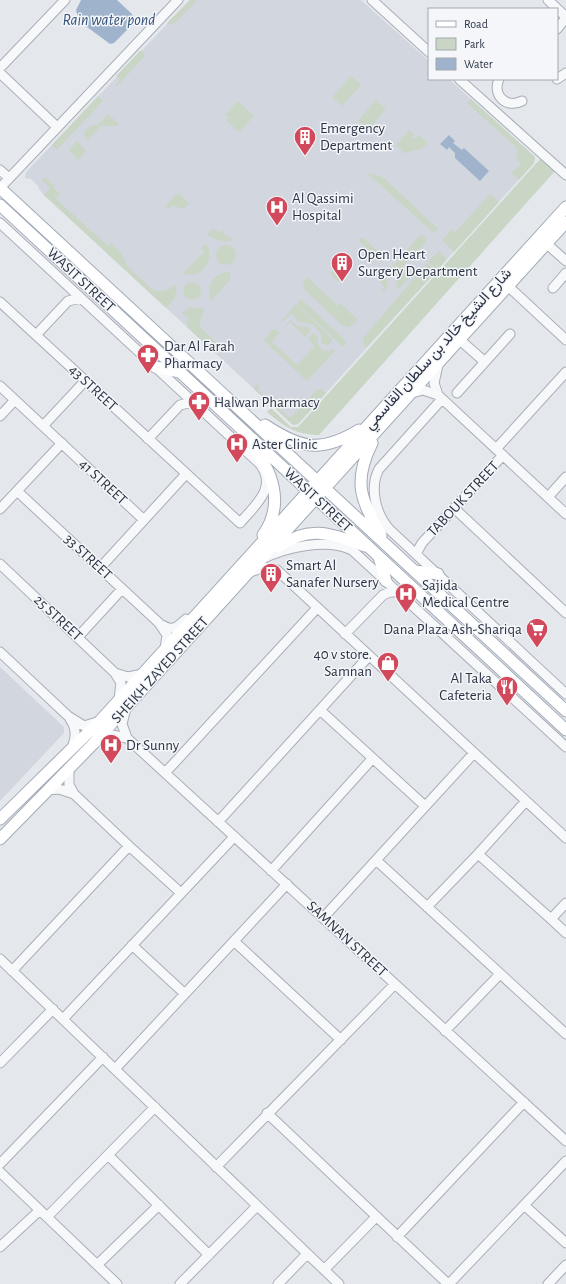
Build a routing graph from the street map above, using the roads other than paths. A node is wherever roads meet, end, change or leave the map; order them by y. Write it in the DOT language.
graph roads {
  1 [pos="65,0"];
  2 [pos="178,0"];
  3 [pos="373,0"];
  4 [pos="548,0"];
  5 [pos="556,8"];
  6 [pos="558,9"];
  7 [pos="566,17"];
  8 [pos="558,28"];
  9 [pos="428,51"];
  10 [pos="0,68"];
  11 [pos="0,73"];
  12 [pos="460,80"];
  13 [pos="499,80"];
  14 [pos="522,101"];
  15 [pos="57,127"];
  16 [pos="0,170"];
  17 [pos="566,175"];
  18 [pos="9,178"];
  19 [pos="0,188"];
  20 [pos="0,205"];
  21 [pos="566,207"];
  22 [pos="566,222"];
  23 [pos="0,223"];
  24 [pos="546,244"];
  25 [pos="566,261"];
  26 [pos="566,273"];
  27 [pos="508,286"];
  28 [pos="70,287"];
  29 [pos="553,288"];
  30 [pos="81,298"];
  31 [pos="68,301"];
  32 [pos="0,302"];
  33 [pos="510,334"];
  34 [pos="36,335"];
  35 [pos="460,340"];
  36 [pos="566,340"];
  37 [pos="485,362"];
  38 [pos="438,365"];
  39 [pos="154,367"];
  40 [pos="181,372"];
  41 [pos="566,372"];
  42 [pos="85,381"];
  43 [pos="0,386"];
  44 [pos="182,391"];
  45 [pos="412,393"];
  46 [pos="457,393"];
  47 [pos="440,397"];
  48 [pos="15,400"];
  49 [pos="193,402"];
  50 [pos="180,405"];
  51 [pos="0,416"];
  52 [pos="250,418"];
  53 [pos="236,423"];
  54 [pos="376,425"];
  55 [pos="44,426"];
  56 [pos="148,439"];
  57 [pos="62,443"];
  58 [pos="500,452"];
  59 [pos="266,470"];
  60 [pos="186,474"];
  61 [pos="566,477"];
  62 [pos="317,480"];
  63 [pos="326,488"];
  64 [pos="17,491"];
  65 [pos="313,494"];
  66 [pos="548,497"];
  67 [pos="454,508"];
  68 [pos="0,509"];
  69 [pos="566,514"];
  70 [pos="144,520"];
  71 [pos="422,543"];
  72 [pos="407,546"];
  73 [pos="388,547"];
  74 [pos="369,548"];
  75 [pos="416,554"];
  76 [pos="378,556"];
  77 [pos="247,558"];
  78 [pos="261,559"];
  79 [pos="0,564"];
  80 [pos="100,568"];
  81 [pos="414,570"];
  82 [pos="248,573"];
  83 [pos="438,574"];
  84 [pos="386,581"];
  85 [pos="122,589"];
  86 [pos="399,592"];
  87 [pos="383,595"];
  88 [pos="566,599"];
  89 [pos="317,608"];
  90 [pos="562,610"];
  91 [pos="197,614"];
  92 [pos="159,623"];
  93 [pos="345,634"];
  94 [pos="78,637"];
  95 [pos="165,649"];
  96 [pos="0,652"];
  97 [pos="369,656"];
  98 [pos="115,673"];
  99 [pos="143,674"];
  100 [pos="566,694"];
  101 [pos="123,703"];
  102 [pos="320,710"];
  103 [pos="566,711"];
  104 [pos="68,716"];
  105 [pos="99,722"];
  106 [pos="566,730"];
  107 [pos="127,738"];
  108 [pos="94,743"];
  109 [pos="566,747"];
  110 [pos="72,748"];
  111 [pos="474,753"];
  112 [pos="372,759"];
  113 [pos="69,768"];
  114 [pos="165,773"];
  115 [pos="48,790"];
  116 [pos="74,794"];
  117 [pos="526,802"];
  118 [pos="425,806"];
  119 [pos="0,819"];
  120 [pos="218,822"];
  121 [pos="234,837"];
  122 [pos="566,838"];
  123 [pos="0,839"];
  124 [pos="129,846"];
  125 [pos="478,854"];
  126 [pos="376,860"];
  127 [pos="271,870"];
  128 [pos="287,884"];
  129 [pos="181,893"];
  130 [pos="566,903"];
  131 [pos="427,907"];
  132 [pos="323,918"];
  133 [pos="551,919"];
  134 [pos="566,933"];
  135 [pos="235,942"];
  136 [pos="132,946"];
  137 [pos="0,959"];
  138 [pos="12,971"];
  139 [pos="500,974"];
  140 [pos="395,984"];
  141 [pos="185,994"];
  142 [pos="53,1009"];
  143 [pos="64,1019"];
  144 [pos="445,1031"];
  145 [pos="566,1034"];
  146 [pos="340,1040"];
  147 [pos="103,1057"];
  148 [pos="0,1063"];
  149 [pos="115,1069"];
  150 [pos="524,1102"];
  151 [pos="155,1108"];
  152 [pos="267,1113"];
  153 [pos="566,1141"];
  154 [pos="108,1155"];
  155 [pos="566,1161"];
  156 [pos="0,1164"];
  157 [pos="216,1167"];
  158 [pos="0,1172"];
  159 [pos="159,1205"];
  160 [pos="524,1205"];
  161 [pos="257,1206"];
  162 [pos="40,1210"];
  163 [pos="47,1217"];
  164 [pos="376,1217"];
  165 [pos="397,1237"];
  166 [pos="566,1243"];
  167 [pos="0,1247"];
  168 [pos="308,1254"];
  169 [pos="209,1255"];
  170 [pos="97,1265"];
  171 [pos="566,1265"];
  172 [pos="324,1270"];
  173 [pos="116,1284"];
  174 [pos="180,1284"];
  175 [pos="278,1284"];
  176 [pos="339,1284"];
  177 [pos="448,1284"];
  178 [pos="548,1284"];
  1 -- 10 [label="street"];
  2 -- 15 [label="street"];
  3 -- 9 [label="street"];
  4 -- 5 [label="street"];
  6 -- 7 [label="street"];
  7 -- 8 [label="street"];
  11 -- 15 [label="street"];
  12 -- 17 [label="street"];
  13 -- 14 [label="street"];
  15 -- 18 [label="street"];
  16 -- 18 [label="street"];
  18 -- 19 [label="street"];
  19 -- 52 [label="main road, WASIT STREET"];
  20 -- 40 [label="main road, WASIT STREET"];
  21 -- 54 [label="main road, شارع الشيخ خالد بن سلطان القاسمي"];
  22 -- 24 [label="main road, شارع الشيخ خالد بن سلطان القاسمي"];
  23 -- 28 [label="street"];
  24 -- 25 [label="street"];
  24 -- 27 [label="main road, شارع الشيخ خالد بن سلطان القاسمي"];
  26 -- 29 [label="street"];
  27 -- 35 [label="main road, شارع الشيخ خالد بن سلطان القاسمي"];
  27 -- 36 [label="street"];
  28 -- 30 [label="street"];
  28 -- 31 [label="street"];
  30 -- 31 [label="street"];
  30 -- 39 [label="street"];
  31 -- 34 [label="street"];
  32 -- 34 [label="street, 43 STREET"];
  33 -- 37 [label="street"];
  34 -- 42 [label="street, 43 STREET"];
  35 -- 37 [label="street"];
  35 -- 38 [label="main road, شارع الشيخ خالد بن سلطان القاسمي"];
  37 -- 46 [label="street"];
  38 -- 45 [label="main road, شارع الشيخ خالد بن سلطان القاسمي"];
  38 -- 47 [label="street"];
  39 -- 40 [label="main road"];
  39 -- 44 [label="street"];
  40 -- 53 [label="main road, WASIT STREET"];
  41 -- 58 [label="street, TABOUK STREET"];
  42 -- 55 [label="street"];
  42 -- 56 [label="street, 43 STREET"];
  43 -- 48 [label="street, 41 STREET"];
  44 -- 49 [label="street"];
  44 -- 50 [label="street"];
  45 -- 47 [label="street"];
  45 -- 54 [label="main road, شارع الشيخ خالد بن سلطان القاسمي"];
  47 -- 58 [label="street"];
  47 -- 72 [label="street"];
  48 -- 51 [label="street"];
  48 -- 55 [label="street, 41 STREET"];
  49 -- 50 [label="street"];
  49 -- 59 [label="street"];
  50 -- 56 [label="street"];
  52 -- 54 [label="main road"];
  52 -- 62 [label="main road, WASIT STREET"];
  53 -- 59 [label="main road"];
  53 -- 65 [label="main road, WASIT STREET"];
  54 -- 62 [label="main road, شارع الشيخ خالد بن سلطان القاسمي"];
  54 -- 63 [label="main road, شارع الشيخ خالد بن سلطان القاسمي"];
  54 -- 73 [label="main road"];
  55 -- 57 [label="street, 41 STREET"];
  56 -- 60 [label="street, 43 STREET"];
  57 -- 64 [label="street"];
  57 -- 70 [label="street, 41 STREET"];
  58 -- 66 [label="street"];
  58 -- 67 [label="street, TABOUK STREET"];
  59 -- 60 [label="street, 43 STREET"];
  59 -- 77 [label="main road"];
  60 -- 70 [label="street"];
  61 -- 66 [label="street"];
  62 -- 63 [label="main road, WASIT STREET"];
  62 -- 65 [label="main road, شارع الشيخ خالد بن سلطان القاسمي"];
  63 -- 65 [label="main road, شارع الشيخ خالد بن سلطان القاسمي"];
  63 -- 73 [label="main road, WASIT STREET"];
  64 -- 68 [label="street"];
  64 -- 80 [label="street, 33 STREET"];
  65 -- 74 [label="main road, WASIT STREET"];
  65 -- 77 [label="main road, SHEIKH ZAYED STREET"];
  65 -- 78 [label="main road, SHEIKH ZAYED STREET"];
  66 -- 69 [label="street"];
  67 -- 71 [label="street, TABOUK STREET"];
  67 -- 90 [label="street"];
  70 -- 80 [label="street"];
  71 -- 72 [label="street, TABOUK STREET"];
  71 -- 75 [label="street, TABOUK STREET"];
  72 -- 75 [label="street"];
  73 -- 81 [label="main road, WASIT STREET"];
  74 -- 76 [label="main road, WASIT STREET"];
  74 -- 78 [label="main road"];
  75 -- 83 [label="street"];
  76 -- 84 [label="main road"];
  76 -- 106 [label="main road, WASIT STREET"];
  77 -- 91 [label="main road, SHEIKH ZAYED STREET"];
  78 -- 82 [label="main road, SHEIKH ZAYED STREET"];
  78 -- 84 [label="street"];
  79 -- 94 [label="street, 25 STREET"];
  80 -- 85 [label="street, 33 STREET"];
  81 -- 83 [label="main road"];
  81 -- 103 [label="main road, WASIT STREET"];
  82 -- 89 [label="street"];
  82 -- 101 [label="main road, SHEIKH ZAYED STREET"];
  83 -- 100 [label="street"];
  84 -- 86 [label="street"];
  84 -- 87 [label="street"];
  85 -- 92 [label="street, 33 STREET"];
  85 -- 94 [label="street"];
  86 -- 87 [label="street"];
  86 -- 109 [label="street"];
  87 -- 93 [label="street"];
  88 -- 90 [label="street"];
  89 -- 93 [label="street"];
  89 -- 114 [label="street"];
  91 -- 92 [label="street, 33 STREET"];
  91 -- 95 [label="main road, SHEIKH ZAYED STREET"];
  92 -- 95 [label="street, 33 STREET"];
  93 -- 97 [label="street"];
  94 -- 98 [label="street, 25 STREET"];
  95 -- 99 [label="main road, SHEIKH ZAYED STREET"];
  96 -- 104 [label="street"];
  97 -- 102 [label="street"];
  97 -- 111 [label="street"];
  98 -- 99 [label="street"];
  98 -- 101 [label="street"];
  99 -- 101 [label="main road, SHEIKH ZAYED STREET"];
  101 -- 105 [label="main road, SHEIKH ZAYED STREET"];
  101 -- 107 [label="street"];
  101 -- 108 [label="main road, SHEIKH ZAYED STREET"];
  102 -- 112 [label="street"];
  102 -- 120 [label="street"];
  104 -- 105 [label="street"];
  104 -- 110 [label="street"];
  105 -- 110 [label="main road, SHEIKH ZAYED STREET"];
  107 -- 108 [label="street"];
  107 -- 114 [label="street, SAMNAN STREET"];
  108 -- 113 [label="main road, SHEIKH ZAYED STREET"];
  110 -- 119 [label="main road, SHEIKH ZAYED STREET"];
  111 -- 117 [label="street"];
  111 -- 118 [label="street"];
  112 -- 118 [label="street"];
  112 -- 127 [label="street"];
  113 -- 115 [label="main road, SHEIKH ZAYED STREET"];
  113 -- 116 [label="street"];
  114 -- 120 [label="street, SAMNAN STREET"];
  115 -- 116 [label="street"];
  115 -- 123 [label="main road, SHEIKH ZAYED STREET"];
  116 -- 124 [label="street"];
  117 -- 122 [label="street"];
  117 -- 125 [label="street"];
  118 -- 126 [label="street"];
  120 -- 121 [label="street, SAMNAN STREET"];
  121 -- 127 [label="street, SAMNAN STREET"];
  121 -- 129 [label="street"];
  124 -- 129 [label="street"];
  124 -- 138 [label="street"];
  125 -- 131 [label="street"];
  125 -- 133 [label="street"];
  126 -- 131 [label="street"];
  126 -- 132 [label="street"];
  127 -- 128 [label="street, SAMNAN STREET"];
  128 -- 132 [label="street, SAMNAN STREET"];
  128 -- 135 [label="street"];
  129 -- 136 [label="street"];
  130 -- 133 [label="street"];
  131 -- 139 [label="street"];
  132 -- 140 [label="street, SAMNAN STREET"];
  133 -- 134 [label="street"];
  135 -- 141 [label="street"];
  135 -- 146 [label="street"];
  136 -- 141 [label="street"];
  136 -- 143 [label="street"];
  137 -- 138 [label="street"];
  138 -- 142 [label="street"];
  139 -- 144 [label="street"];
  139 -- 145 [label="street"];
  140 -- 144 [label="street, SAMNAN STREET"];
  140 -- 146 [label="street"];
  141 -- 149 [label="street"];
  142 -- 143 [label="street"];
  142 -- 148 [label="street"];
  143 -- 147 [label="street"];
  144 -- 150 [label="street, SAMNAN STREET"];
  146 -- 152 [label="street"];
  147 -- 149 [label="street"];
  147 -- 156 [label="street"];
  149 -- 151 [label="street"];
  150 -- 153 [label="street, SAMNAN STREET"];
  150 -- 165 [label="street"];
  151 -- 154 [label="street"];
  151 -- 157 [label="street"];
  152 -- 157 [label="street"];
  152 -- 164 [label="street"];
  154 -- 159 [label="street"];
  154 -- 163 [label="street"];
  155 -- 160 [label="street"];
  157 -- 161 [label="street"];
  158 -- 162 [label="street"];
  159 -- 169 [label="street"];
  159 -- 170 [label="street"];
  160 -- 166 [label="street"];
  160 -- 177 [label="street"];
  161 -- 168 [label="street"];
  161 -- 169 [label="street"];
  162 -- 163 [label="street"];
  162 -- 167 [label="street"];
  163 -- 170 [label="street"];
  164 -- 165 [label="street"];
  164 -- 172 [label="street"];
  165 -- 177 [label="street"];
  168 -- 172 [label="street"];
  168 -- 175 [label="street"];
  169 -- 174 [label="street"];
  170 -- 173 [label="street"];
  171 -- 178 [label="street"];
  172 -- 176 [label="street"];
}
